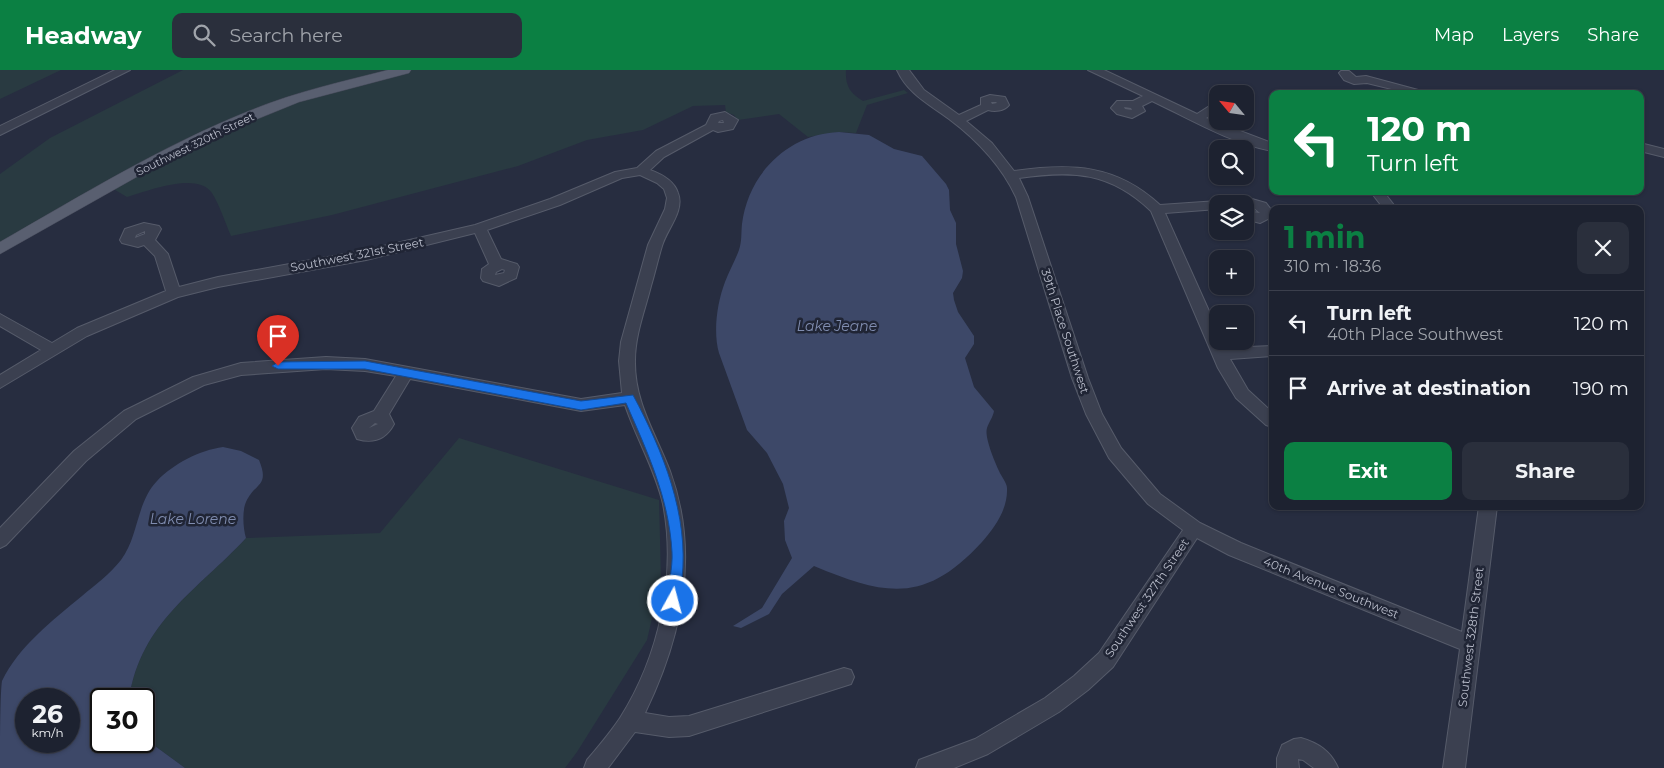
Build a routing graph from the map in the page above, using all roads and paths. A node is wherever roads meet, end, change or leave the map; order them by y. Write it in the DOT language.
graph roads {
  1 [pos="124,70"];
  2 [pos="404,70"];
  3 [pos="903,70"];
  4 [pos="1094,70"];
  5 [pos="1332,70"];
  6 [pos="1356,75"];
  7 [pos="1349,90"];
  8 [pos="1412,90"];
  9 [pos="1152,96"];
  10 [pos="1135,105"];
  11 [pos="987,106"];
  12 [pos="1209,110"];
  13 [pos="1197,119"];
  14 [pos="958,120"];
  15 [pos="712,126"];
  16 [pos="0,132"];
  17 [pos="1269,146"];
  18 [pos="1644,148"];
  19 [pos="1664,153"];
  20 [pos="641,170"];
  21 [pos="1013,175"];
  22 [pos="1380,195"];
  23 [pos="1254,205"];
  24 [pos="1388,205"];
  25 [pos="1209,206"];
  26 [pos="1157,209"];
  27 [pos="1254,217"];
  28 [pos="479,228"];
  29 [pos="148,240"];
  30 [pos="0,249"];
  31 [pos="497,265"];
  32 [pos="174,294"];
  33 [pos="0,319"];
  34 [pos="51,349"];
  35 [pos="1269,351"];
  36 [pos="1219,354"];
  37 [pos="406,373"];
  38 [pos="0,382"];
  39 [pos="630,398"];
  40 [pos="379,416"];
  41 [pos="1269,418"];
  42 [pos="1483,510"];
  43 [pos="1194,528"];
  44 [pos="0,540"];
  45 [pos="1470,644"];
  46 [pos="844,677"];
  47 [pos="630,721"];
  48 [pos="595,768"];
  49 [pos="927,768"];
  50 [pos="1288,768"];
  51 [pos="1327,768"];
  52 [pos="1454,768"];
  1 -- 16 [label="street"];
  2 -- 30 [label="main road, Southwest 320th Street"];
  3 -- 14 [label="street, 39th Place Southwest"];
  4 -- 9 [label="street"];
  5 -- 6 [label="street"];
  6 -- 7 [label="street"];
  6 -- 8 [label="street"];
  9 -- 10 [label="street"];
  9 -- 13 [label="street"];
  11 -- 14 [label="street"];
  12 -- 13 [label="street"];
  13 -- 17 [label="street"];
  14 -- 21 [label="street, 39th Place Southwest"];
  15 -- 20 [label="street, Southwest 321st Street"];
  18 -- 19 [label="street"];
  20 -- 28 [label="street, Southwest 321st Street"];
  20 -- 39 [label="street"];
  21 -- 26 [label="street"];
  21 -- 43 [label="street, 39th Place Southwest"];
  22 -- 24 [label="street"];
  23 -- 27 [label="street"];
  25 -- 26 [label="street"];
  26 -- 36 [label="street"];
  28 -- 31 [label="street"];
  28 -- 32 [label="street, Southwest 321st Street"];
  29 -- 32 [label="street"];
  32 -- 34 [label="street, Southwest 321st Street"];
  33 -- 34 [label="street"];
  34 -- 38 [label="street, Southwest 321st Street"];
  35 -- 36 [label="street"];
  36 -- 41 [label="street"];
  37 -- 39 [label="street"];
  37 -- 40 [label="street"];
  37 -- 44 [label="street"];
  39 -- 47 [label="street"];
  42 -- 45 [label="street, Southwest 328th Street"];
  43 -- 45 [label="street, 40th Avenue Southwest"];
  43 -- 49 [label="street, Southwest 327th Street"];
  45 -- 52 [label="street, Southwest 328th Street"];
  46 -- 47 [label="street"];
  47 -- 48 [label="street"];
  50 -- 51 [label="street"];
}
